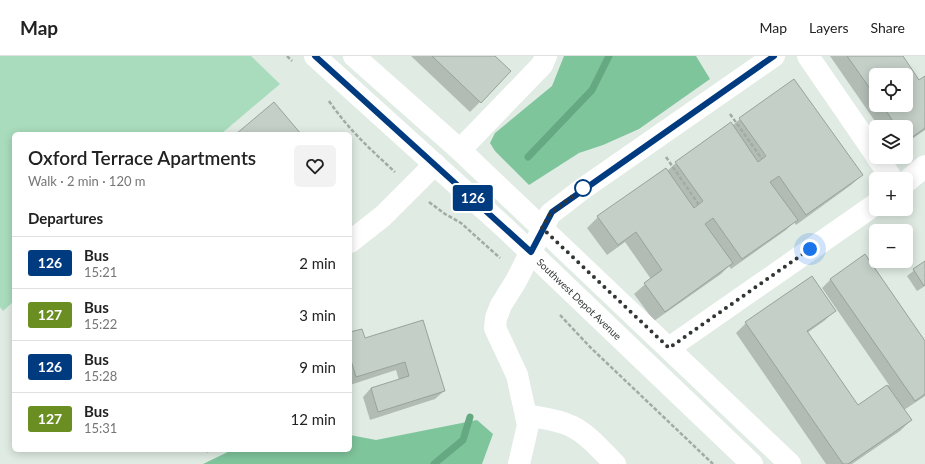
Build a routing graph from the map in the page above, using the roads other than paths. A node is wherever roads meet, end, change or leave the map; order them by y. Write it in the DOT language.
graph roads {
  1 [pos="354,56"];
  2 [pos="546,56"];
  3 [pos="774,56"];
  4 [pos="808,56"];
  5 [pos="306,61"];
  6 [pos="869,144"];
  7 [pos="460,150"];
  8 [pos="435,164"];
  9 [pos="925,166"];
  10 [pos="913,176"];
  11 [pos="869,209"];
  12 [pos="542,228"];
  13 [pos="352,240"];
  14 [pos="531,252"];
  15 [pos="669,348"];
  16 [pos="526,414"];
  17 [pos="519,464"];
  18 [pos="615,464"];
  19 [pos="752,464"];
  20 [pos="790,464"];
  1 -- 7 [label="street"];
  2 -- 7 [label="street"];
  3 -- 12 [label="street"];
  4 -- 6 [label="street"];
  5 -- 8 [label="street, Southwest Depot Avenue"];
  7 -- 12 [label="street"];
  8 -- 13 [label="street"];
  8 -- 14 [label="street, Southwest Depot Avenue"];
  9 -- 10 [label="street"];
  11 -- 15 [label="street"];
  12 -- 14 [label="street"];
  12 -- 15 [label="street"];
  14 -- 16 [label="street"];
  14 -- 19 [label="street, Southwest Depot Avenue"];
  15 -- 20 [label="street"];
  16 -- 17 [label="street"];
  16 -- 18 [label="street"];
}
